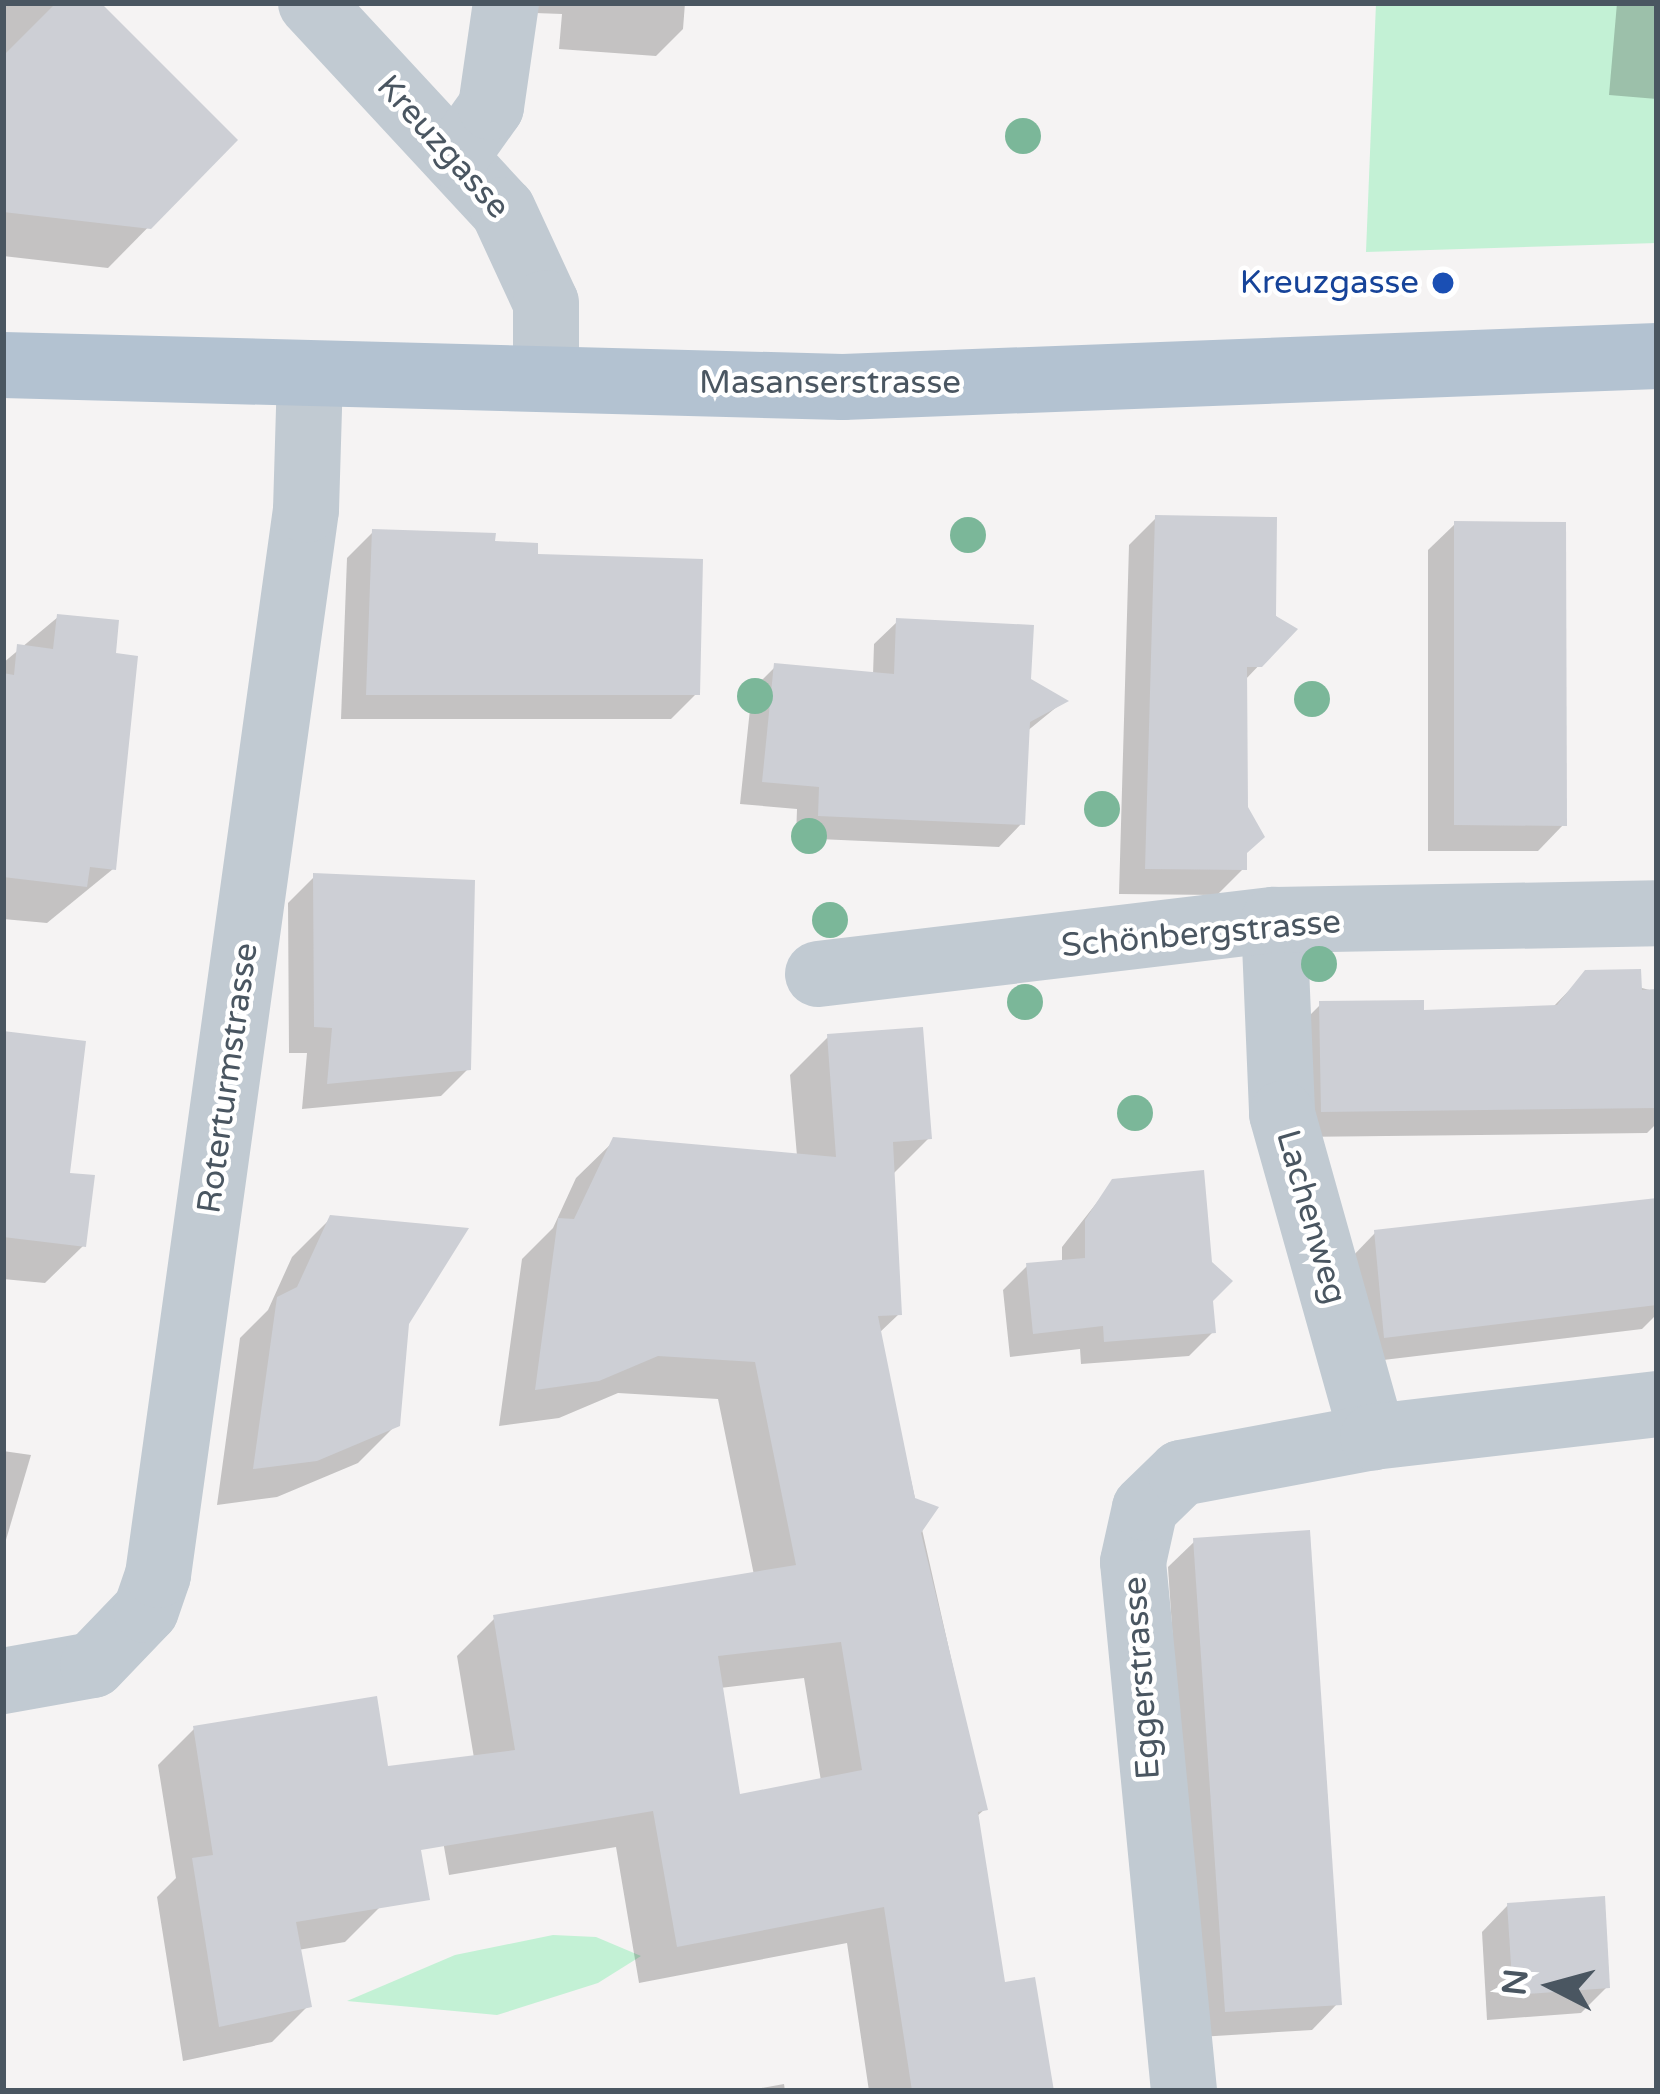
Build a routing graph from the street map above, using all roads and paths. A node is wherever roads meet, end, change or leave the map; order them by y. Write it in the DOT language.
graph roads {
  1 [pos="311,3"];
  2 [pos="506,3"];
  3 [pos="456,155"];
  4 [pos="1657,356"];
  5 [pos="3,365"];
  6 [pos="310,376"];
  7 [pos="546,379"];
  8 [pos="1657,913"];
  9 [pos="1274,920"];
  10 [pos="818,974"];
  11 [pos="1657,1404"];
  12 [pos="1657,1414"];
  13 [pos="1373,1437"];
  14 [pos="3,1681"];
  15 [pos="1184,2091"];
  1 -- 3 [label="street, Kreuzgasse"];
  2 -- 3 [label="street"];
  3 -- 7 [label="street, Kreuzgasse"];
  4 -- 7 [label="main road, Masanserstrasse"];
  5 -- 6 [label="main road, Masanserstrasse"];
  6 -- 7 [label="main road, Masanserstrasse"];
  6 -- 14 [label="street, Roterturmstrasse"];
  8 -- 9 [label="street, Schönbergstrasse"];
  9 -- 10 [label="street, Schönbergstrasse"];
  9 -- 13 [label="street, Lachenweg"];
  11 -- 12 [label="street"];
  11 -- 13 [label="street, Eggerstrasse"];
  13 -- 15 [label="street, Eggerstrasse"];
}
